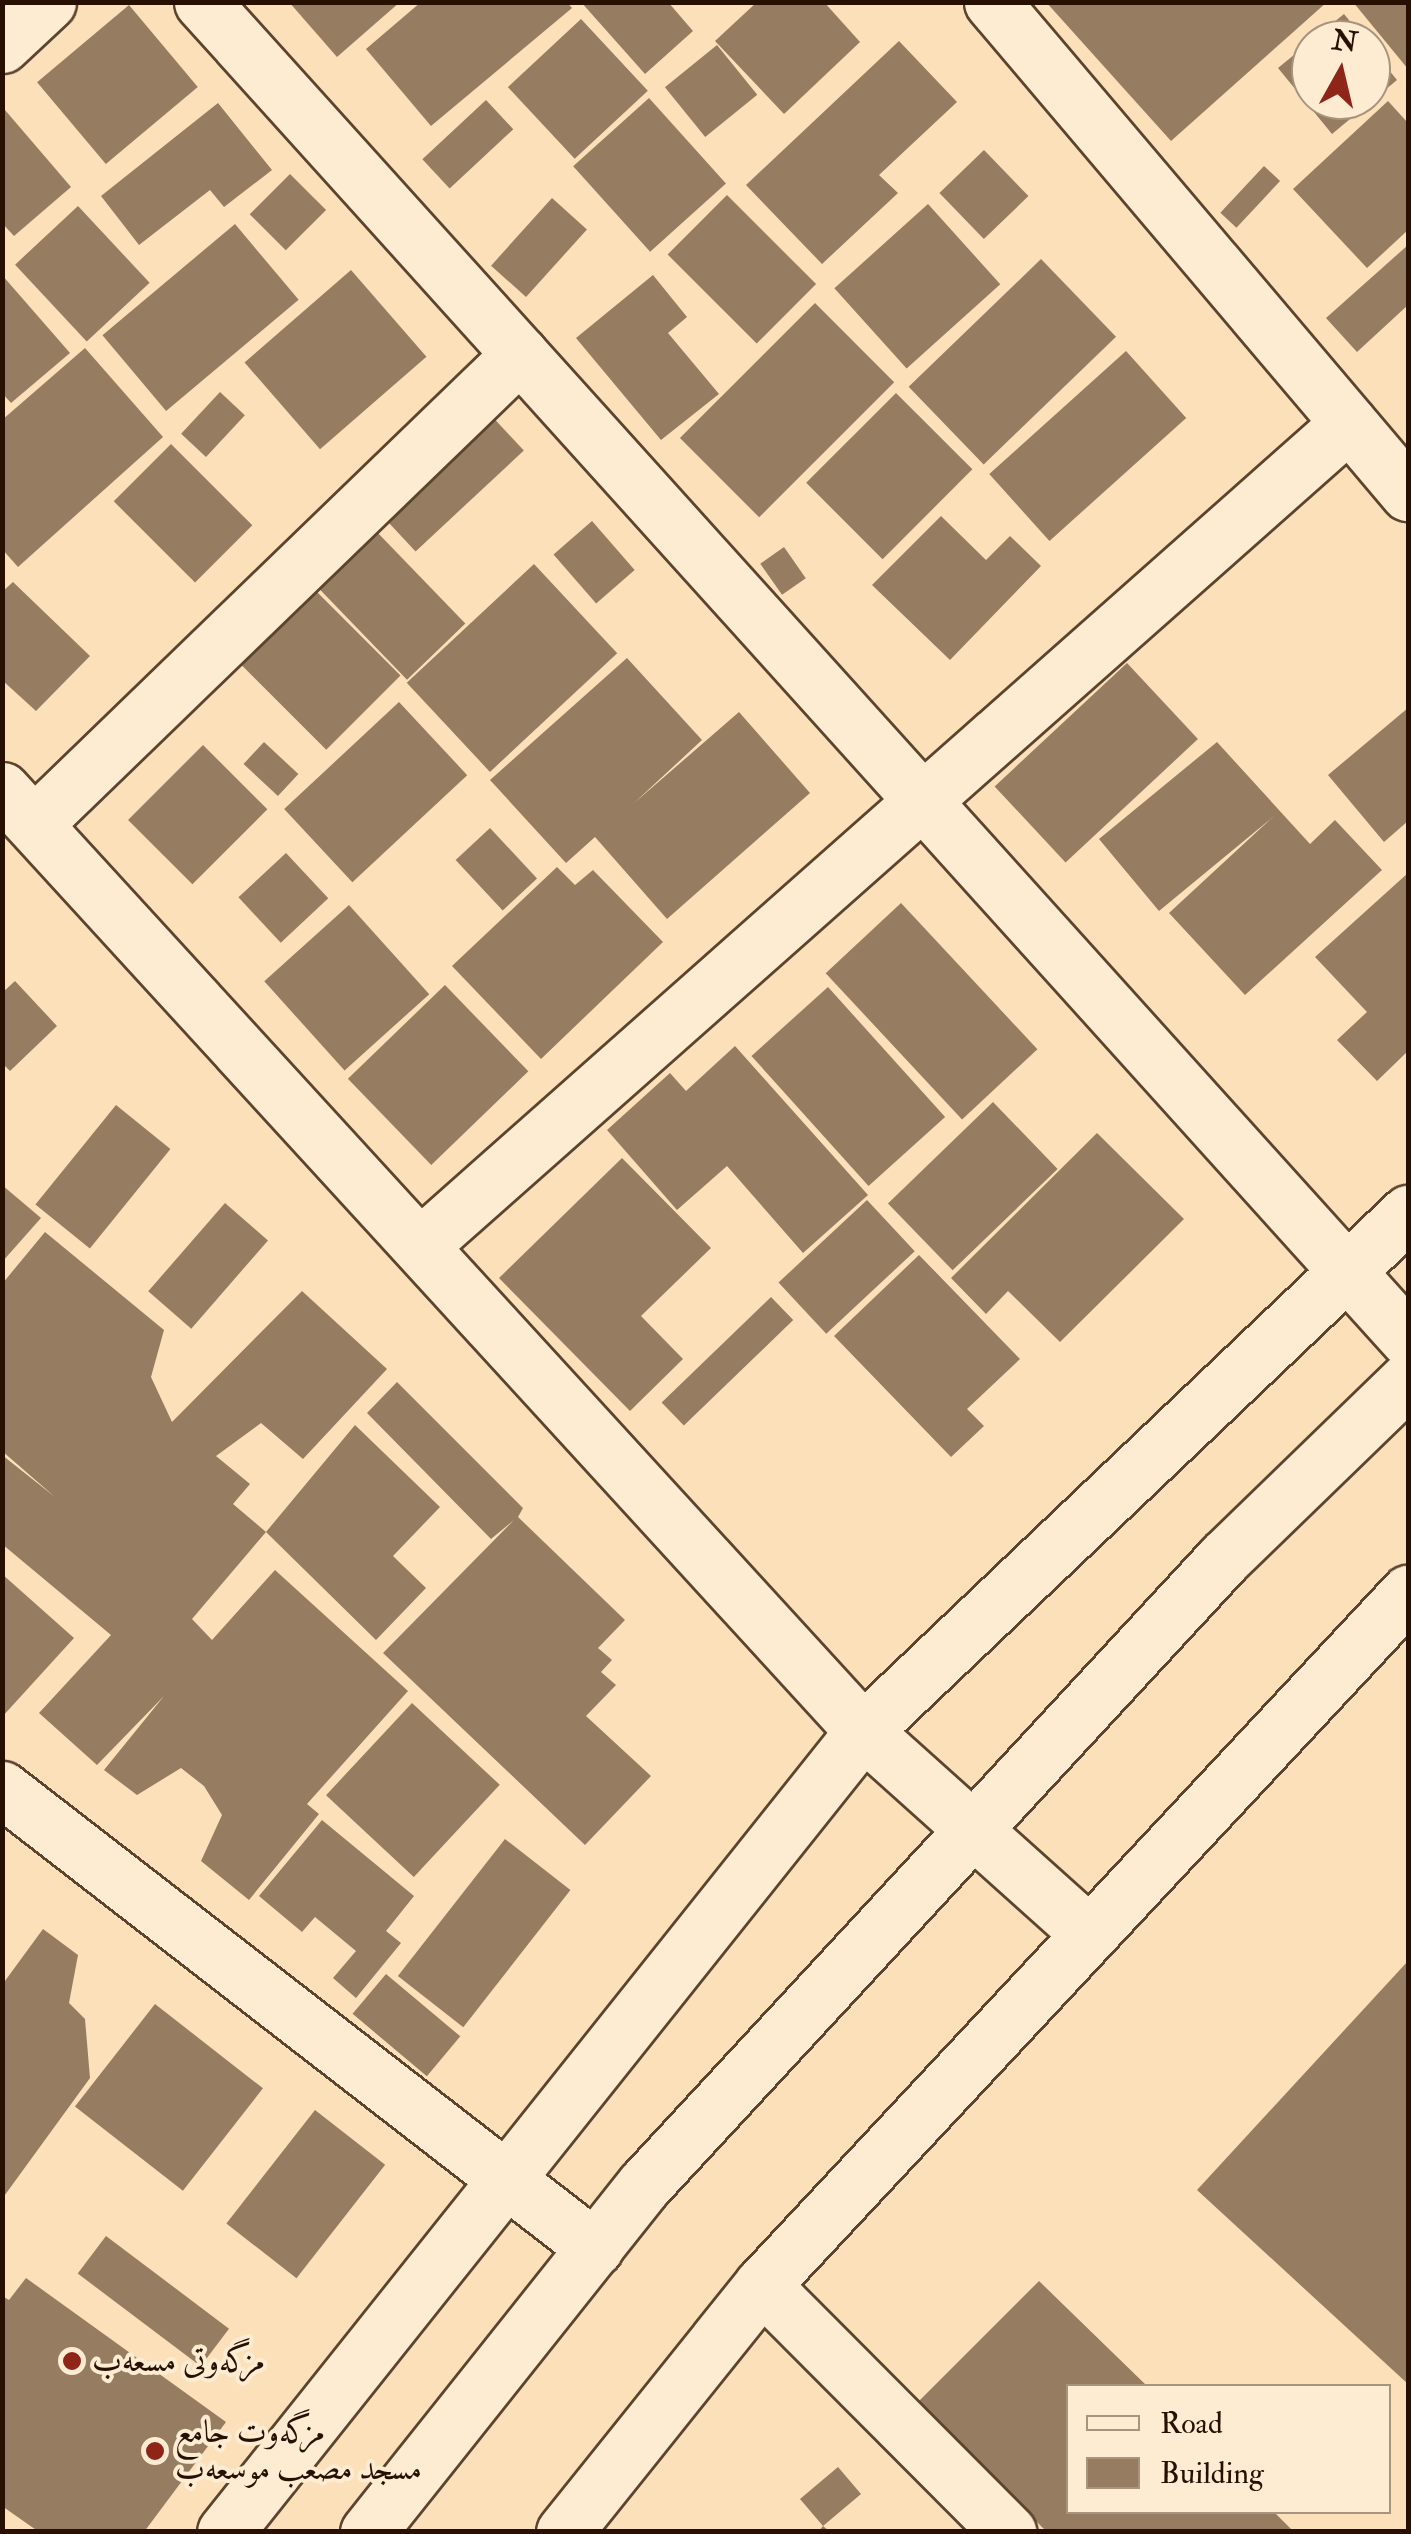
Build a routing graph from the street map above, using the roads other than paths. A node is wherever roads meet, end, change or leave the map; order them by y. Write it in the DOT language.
graph roads {
  1 [pos="48,2"];
  2 [pos="202,2"];
  3 [pos="992,2"];
  4 [pos="2,45"];
  5 [pos="520,354"];
  6 [pos="1349,423"];
  7 [pos="1408,493"];
  8 [pos="922,801"];
  9 [pos="18,807"];
  10 [pos="1408,1213"];
  11 [pos="422,1244"];
  12 [pos="1346,1273"];
  13 [pos="1408,1339"];
  14 [pos="1408,1380"];
  15 [pos="1408,1593"];
  16 [pos="1408,1635"];
  17 [pos="1334,1665"];
  18 [pos="863,1730"];
  19 [pos="2,1789"];
  20 [pos="968,1832"];
  21 [pos="1087,1932"];
  22 [pos="508,2178"];
  23 [pos="595,2248"];
  24 [pos="762,2284"];
  25 [pos="225,2532"];
  26 [pos="368,2532"];
  27 [pos="564,2532"];
  28 [pos="1008,2532"];
  1 -- 4 [label="street"];
  2 -- 5 [label="street"];
  3 -- 6 [label="street"];
  5 -- 8 [label="street"];
  5 -- 9 [label="street"];
  6 -- 7 [label="street"];
  6 -- 8 [label="street"];
  8 -- 11 [label="street"];
  8 -- 12 [label="street"];
  9 -- 11 [label="street"];
  10 -- 12 [label="street"];
  11 -- 18 [label="street"];
  12 -- 13 [label="street"];
  12 -- 18 [label="street"];
  14 -- 20 [label="street"];
  15 -- 17 [label="street"];
  16 -- 17 [label="street"];
  17 -- 21 [label="street"];
  18 -- 20 [label="street"];
  18 -- 22 [label="street"];
  19 -- 22 [label="street"];
  20 -- 21 [label="street"];
  20 -- 23 [label="street"];
  21 -- 24 [label="street"];
  22 -- 23 [label="street"];
  22 -- 25 [label="street"];
  23 -- 26 [label="street"];
  24 -- 27 [label="street"];
  24 -- 28 [label="street"];
}
